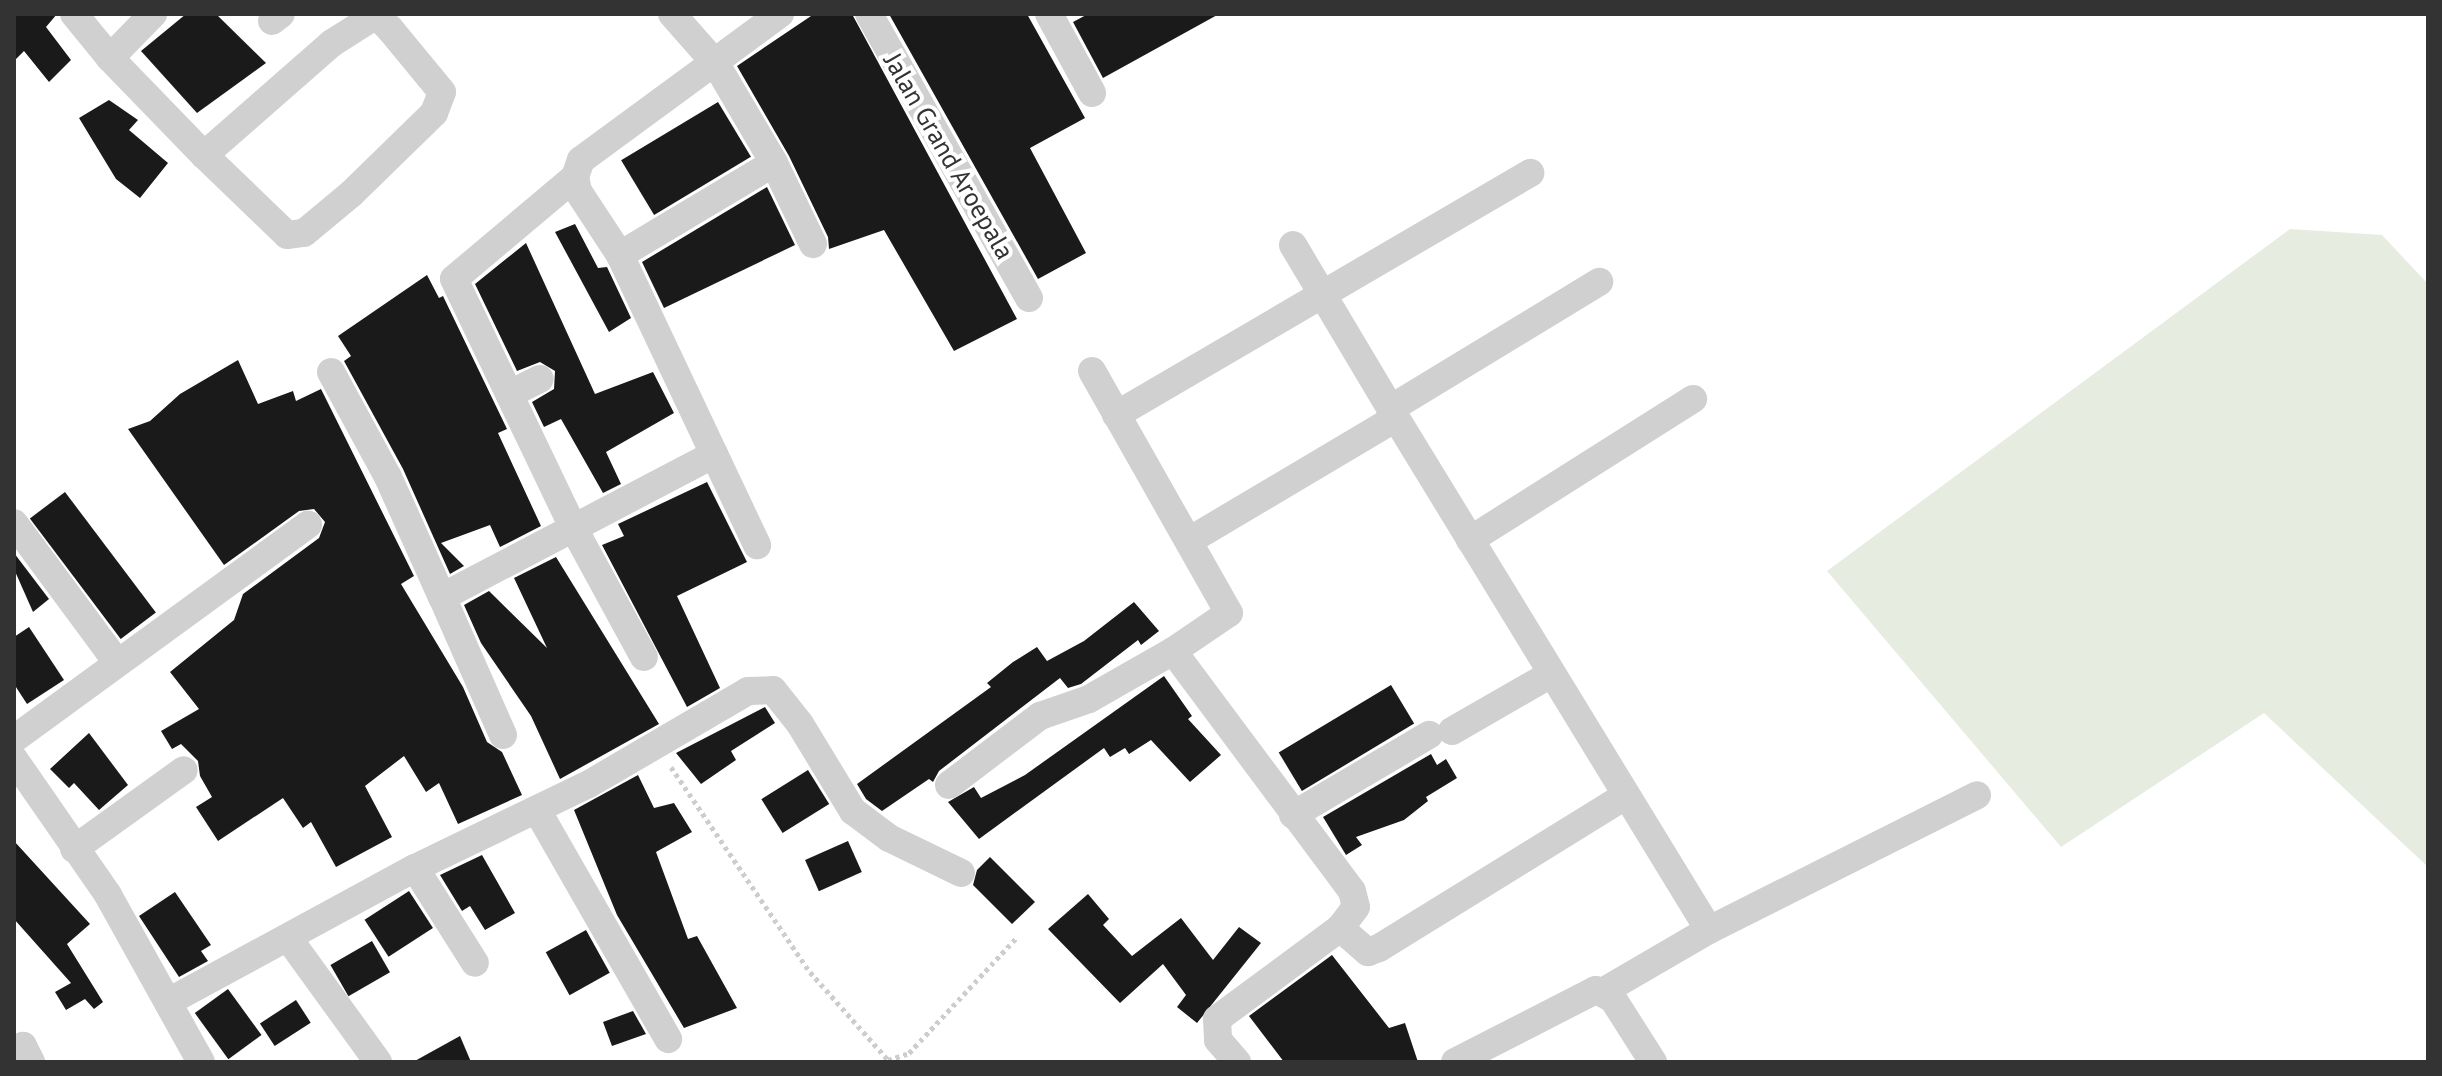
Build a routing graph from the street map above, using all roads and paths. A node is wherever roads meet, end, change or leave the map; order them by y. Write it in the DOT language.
graph roads {
  1 [pos="74,14"];
  2 [pos="153,14"];
  3 [pos="672,14"];
  4 [pos="780,14"];
  5 [pos="869,14"];
  6 [pos="1056,16"];
  7 [pos="110,58"];
  8 [pos="716,64"];
  9 [pos="1092,93"];
  10 [pos="204,155"];
  11 [pos="774,163"];
  12 [pos="1530,173"];
  13 [pos="575,177"];
  14 [pos="813,244"];
  15 [pos="1293,245"];
  16 [pos="620,255"];
  17 [pos="1599,282"];
  18 [pos="1322,297"];
  19 [pos="1029,298"];
  20 [pos="1092,371"];
  21 [pos="331,372"];
  22 [pos="540,379"];
  23 [pos="512,393"];
  24 [pos="1693,399"];
  25 [pos="1393,413"];
  26 [pos="1116,415"];
  27 [pos="714,454"];
  28 [pos="14,523"];
  29 [pos="308,525"];
  30 [pos="573,527"];
  31 [pos="1192,539"];
  32 [pos="1470,540"];
  33 [pos="757,545"];
  34 [pos="442,597"];
  35 [pos="1173,651"];
  36 [pos="644,657"];
  37 [pos="117,662"];
  38 [pos="1551,674"];
  39 [pos="503,735"];
  40 [pos="14,739"];
  41 [pos="657,747"];
  42 [pos="14,759"];
  43 [pos="184,770"];
  44 [pos="949,785"];
  45 [pos="1977,795"];
  46 [pos="1625,796"];
  47 [pos="537,810"];
  48 [pos="1293,815"];
  49 [pos="74,849"];
  50 [pos="415,868"];
  51 [pos="961,873"];
  52 [pos="1340,928"];
  53 [pos="1709,930"];
  54 [pos="1017,937"];
  55 [pos="289,939"];
  56 [pos="475,963"];
  57 [pos="1604,991"];
  58 [pos="168,1002"];
  59 [pos="668,1039"];
  60 [pos="201,1062"];
  61 [pos="378,1062"];
  62 [pos="1237,1062"];
  63 [pos="1455,1062"];
  64 [pos="1653,1062"];
  1 -- 7 [label="street"];
  2 -- 7 [label="street"];
  3 -- 8 [label="street"];
  4 -- 8 [label="street"];
  5 -- 19 [label="street, Jalan Grand Aroepala"];
  6 -- 9 [label="street"];
  7 -- 10 [label="street"];
  8 -- 11 [label="street"];
  8 -- 13 [label="street"];
  10 -- 10 [label="street"];
  11 -- 14 [label="street"];
  11 -- 16 [label="street"];
  12 -- 18 [label="street"];
  13 -- 16 [label="street"];
  13 -- 23 [label="street"];
  15 -- 18 [label="street"];
  16 -- 27 [label="street"];
  17 -- 25 [label="street"];
  18 -- 25 [label="street"];
  18 -- 26 [label="street"];
  20 -- 26 [label="street"];
  21 -- 34 [label="street"];
  22 -- 23 [label="street"];
  23 -- 30 [label="street"];
  24 -- 32 [label="street"];
  25 -- 31 [label="street"];
  25 -- 32 [label="street"];
  26 -- 31 [label="street"];
  27 -- 30 [label="street"];
  27 -- 33 [label="street"];
  28 -- 37 [label="street"];
  29 -- 37 [label="street"];
  30 -- 34 [label="street"];
  30 -- 36 [label="street"];
  31 -- 35 [label="street"];
  32 -- 38 [label="street"];
  34 -- 39 [label="street"];
  35 -- 44 [label="street"];
  35 -- 48 [label="street"];
  37 -- 40 [label="street"];
  38 -- 46 [label="street"];
  38 -- 48 [label="street"];
  41 -- 47 [label="street"];
  41 -- 51 [label="street"];
  41 -- 54 [label="path"];
  42 -- 49 [label="street"];
  43 -- 49 [label="street"];
  45 -- 53 [label="street"];
  46 -- 52 [label="street"];
  46 -- 53 [label="street"];
  47 -- 50 [label="street"];
  47 -- 59 [label="street"];
  48 -- 52 [label="street"];
  49 -- 58 [label="street"];
  50 -- 55 [label="street"];
  50 -- 56 [label="street"];
  52 -- 62 [label="street"];
  53 -- 57 [label="street"];
  55 -- 58 [label="street"];
  55 -- 61 [label="street"];
  57 -- 63 [label="street"];
  57 -- 64 [label="street"];
  58 -- 60 [label="street"];
}
